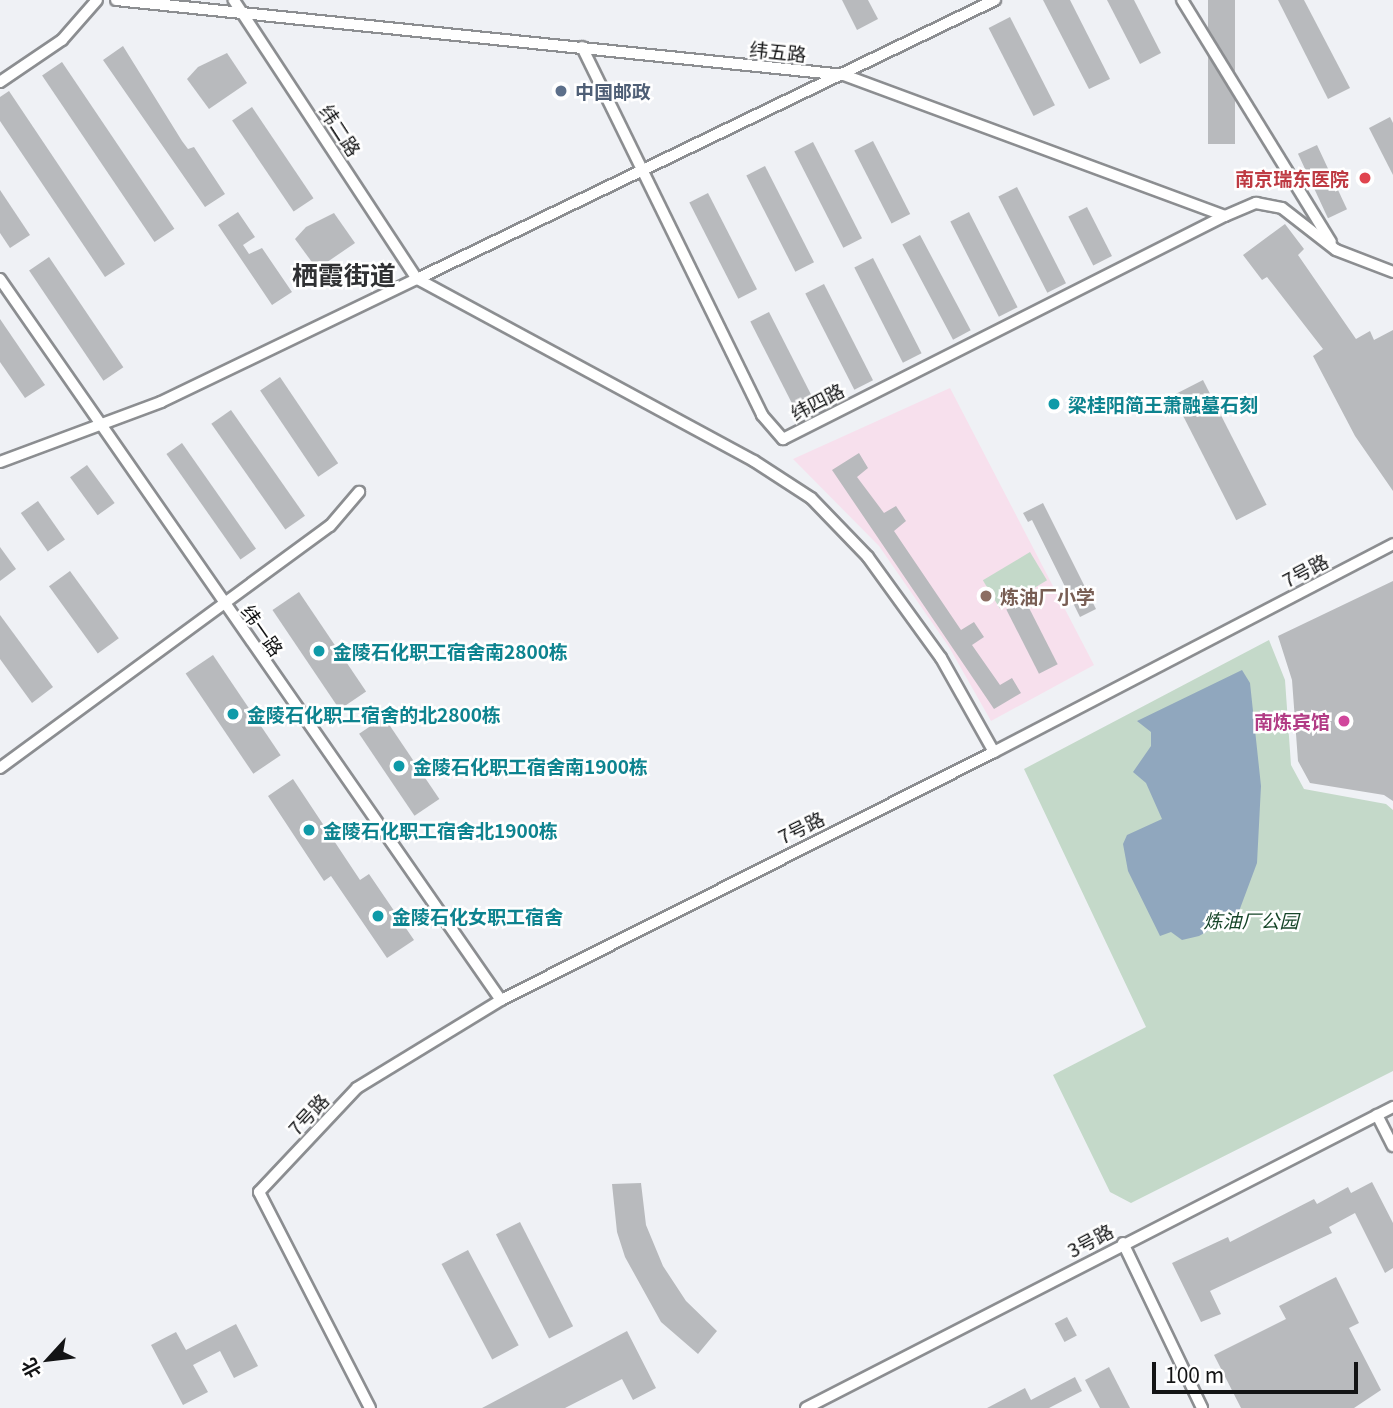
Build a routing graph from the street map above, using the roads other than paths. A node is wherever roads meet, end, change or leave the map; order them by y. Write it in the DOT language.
graph roads {
  1 [pos="97,0"];
  2 [pos="116,0"];
  3 [pos="234,0"];
  4 [pos="995,0"];
  5 [pos="1182,0"];
  6 [pos="242,10"];
  7 [pos="582,47"];
  8 [pos="844,75"];
  9 [pos="0,82"];
  10 [pos="641,172"];
  11 [pos="1225,216"];
  12 [pos="1336,250"];
  13 [pos="1393,272"];
  14 [pos="0,279"];
  15 [pos="417,279"];
  16 [pos="99,426"];
  17 [pos="0,462"];
  18 [pos="359,492"];
  19 [pos="1393,544"];
  20 [pos="223,603"];
  21 [pos="994,752"];
  22 [pos="0,768"];
  23 [pos="500,1000"];
  24 [pos="1393,1107"];
  25 [pos="1377,1115"];
  26 [pos="1393,1146"];
  27 [pos="1123,1242"];
  28 [pos="370,1408"];
  29 [pos="806,1408"];
  30 [pos="1202,1408"];
  1 -- 9 [label="street"];
  2 -- 6 [label="street, 纬五路"];
  3 -- 6 [label="street, 纬二路"];
  4 -- 8 [label="street"];
  5 -- 12 [label="street"];
  6 -- 7 [label="street, 纬五路"];
  6 -- 15 [label="street, 纬二路"];
  7 -- 8 [label="street, 纬五路"];
  7 -- 10 [label="street, 纬四路"];
  8 -- 10 [label="street"];
  8 -- 11 [label="street, 纬五路"];
  10 -- 11 [label="street, 纬四路"];
  10 -- 15 [label="street"];
  11 -- 12 [label="street"];
  12 -- 13 [label="street"];
  14 -- 16 [label="street, 纬一路"];
  15 -- 16 [label="street"];
  15 -- 21 [label="street"];
  16 -- 17 [label="street"];
  16 -- 20 [label="street, 纬一路"];
  18 -- 20 [label="street"];
  19 -- 21 [label="street, 7号路"];
  20 -- 22 [label="street"];
  20 -- 23 [label="street, 纬一路"];
  21 -- 23 [label="street, 7号路"];
  23 -- 28 [label="street, 7号路"];
  24 -- 25 [label="street, 3号路"];
  25 -- 26 [label="street"];
  25 -- 27 [label="street, 3号路"];
  27 -- 29 [label="street, 3号路"];
  27 -- 30 [label="street"];
}
